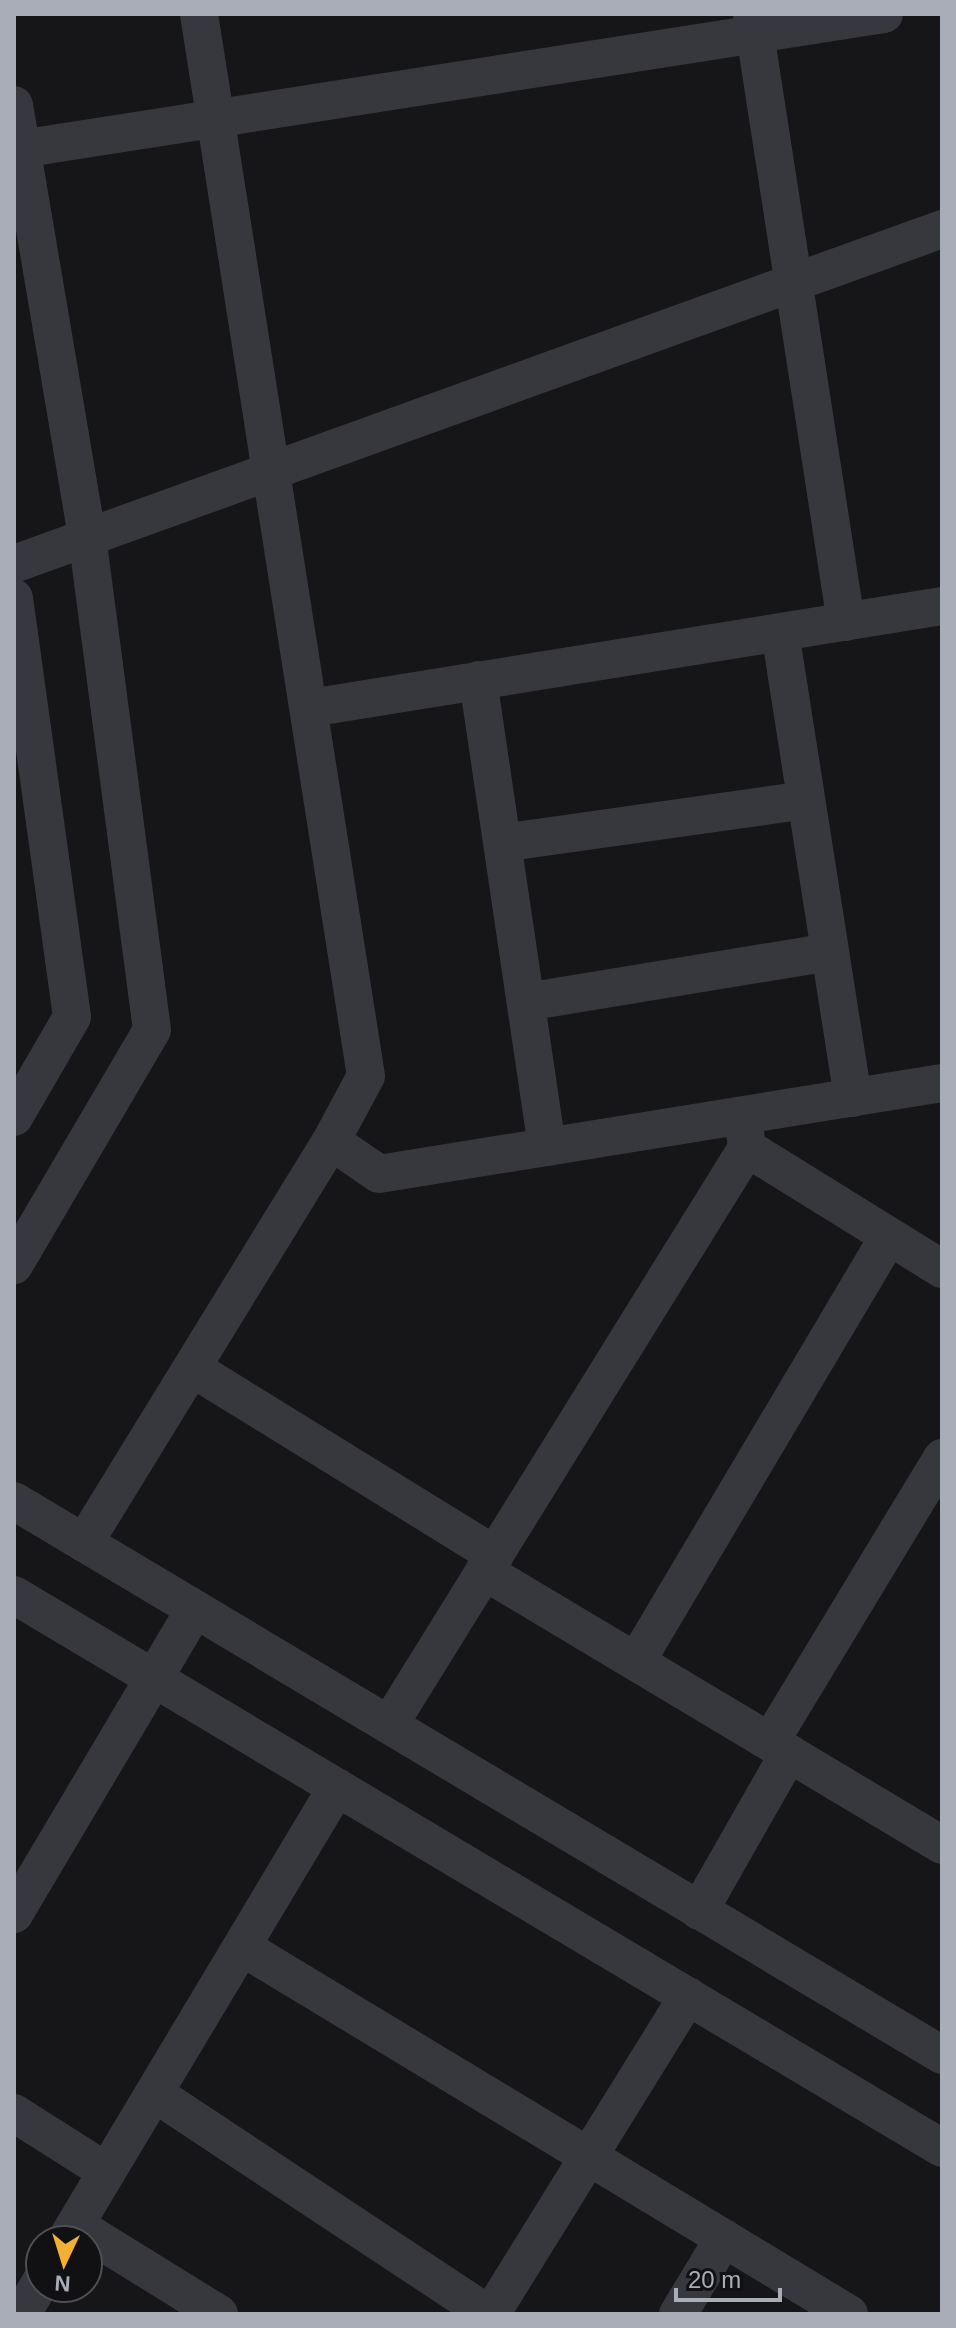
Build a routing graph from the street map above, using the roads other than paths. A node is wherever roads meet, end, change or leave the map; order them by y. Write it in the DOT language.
graph roads {
  1 [pos="199,14"];
  2 [pos="884,14"];
  3 [pos="753,24"];
  4 [pos="14,105"];
  5 [pos="216,119"];
  6 [pos="18,149"];
  7 [pos="942,229"];
  8 [pos="796,284"];
  9 [pos="273,470"];
  10 [pos="87,536"];
  11 [pos="14,564"];
  12 [pos="14,598"];
  13 [pos="941,610"];
  14 [pos="846,622"];
  15 [pos="780,632"];
  16 [pos="478,680"];
  17 [pos="310,708"];
  18 [pos="806,800"];
  19 [pos="502,843"];
  20 [pos="830,952"];
  21 [pos="526,1002"];
  22 [pos="942,1083"];
  23 [pos="853,1098"];
  24 [pos="14,1117"];
  25 [pos="745,1132"];
  26 [pos="331,1141"];
  27 [pos="547,1147"];
  28 [pos="889,1236"];
  29 [pos="937,1261"];
  30 [pos="14,1265"];
  31 [pos="192,1368"];
  32 [pos="942,1458"];
  33 [pos="14,1501"];
  34 [pos="84,1543"];
  35 [pos="490,1563"];
  36 [pos="14,1595"];
  37 [pos="195,1609"];
  38 [pos="636,1662"];
  39 [pos="154,1678"];
  40 [pos="389,1725"];
  41 [pos="779,1748"];
  42 [pos="337,1787"];
  43 [pos="942,1845"];
  44 [pos="699,1911"];
  45 [pos="14,1914"];
  46 [pos="242,1947"];
  47 [pos="688,1996"];
  48 [pos="942,2055"];
  49 [pos="154,2093"];
  50 [pos="14,2113"];
  51 [pos="942,2148"];
  52 [pos="590,2157"];
  53 [pos="107,2172"];
  54 [pos="76,2224"];
  55 [pos="724,2238"];
  56 [pos="104,2250"];
  57 [pos="219,2314"];
  58 [pos="490,2314"];
  59 [pos="678,2314"];
  60 [pos="849,2314"];
  1 -- 5 [label="street"];
  2 -- 3 [label="street"];
  3 -- 5 [label="street"];
  3 -- 8 [label="street"];
  4 -- 6 [label="street"];
  5 -- 6 [label="street"];
  5 -- 9 [label="street"];
  6 -- 10 [label="street"];
  7 -- 8 [label="street"];
  8 -- 9 [label="street"];
  8 -- 14 [label="street"];
  9 -- 10 [label="street"];
  9 -- 17 [label="street"];
  10 -- 11 [label="street"];
  10 -- 30 [label="street"];
  12 -- 24 [label="street"];
  13 -- 14 [label="street"];
  14 -- 15 [label="street"];
  15 -- 16 [label="street"];
  15 -- 18 [label="street"];
  16 -- 17 [label="street"];
  16 -- 19 [label="street"];
  17 -- 26 [label="street"];
  18 -- 19 [label="street"];
  18 -- 20 [label="street"];
  19 -- 21 [label="street"];
  20 -- 21 [label="street"];
  20 -- 23 [label="street"];
  21 -- 27 [label="street"];
  22 -- 23 [label="street"];
  23 -- 25 [label="street"];
  25 -- 27 [label="street"];
  25 -- 28 [label="street"];
  25 -- 35 [label="street"];
  26 -- 27 [label="street"];
  26 -- 31 [label="street"];
  28 -- 29 [label="street"];
  28 -- 38 [label="street"];
  31 -- 34 [label="street"];
  31 -- 35 [label="street"];
  32 -- 41 [label="street"];
  33 -- 34 [label="street"];
  34 -- 37 [label="street"];
  35 -- 38 [label="street"];
  35 -- 40 [label="street"];
  36 -- 39 [label="street"];
  37 -- 39 [label="street"];
  37 -- 40 [label="street"];
  38 -- 41 [label="street"];
  39 -- 42 [label="street"];
  39 -- 45 [label="street"];
  40 -- 44 [label="street"];
  41 -- 43 [label="street"];
  41 -- 44 [label="street"];
  42 -- 46 [label="street"];
  42 -- 47 [label="street"];
  44 -- 48 [label="street"];
  46 -- 49 [label="street"];
  46 -- 52 [label="street"];
  47 -- 51 [label="street"];
  47 -- 52 [label="street"];
  49 -- 53 [label="street"];
  49 -- 58 [label="street"];
  50 -- 53 [label="street"];
  52 -- 55 [label="street"];
  52 -- 58 [label="street"];
  53 -- 54 [label="street"];
  55 -- 59 [label="street"];
  55 -- 60 [label="street"];
  56 -- 57 [label="street"];
}
